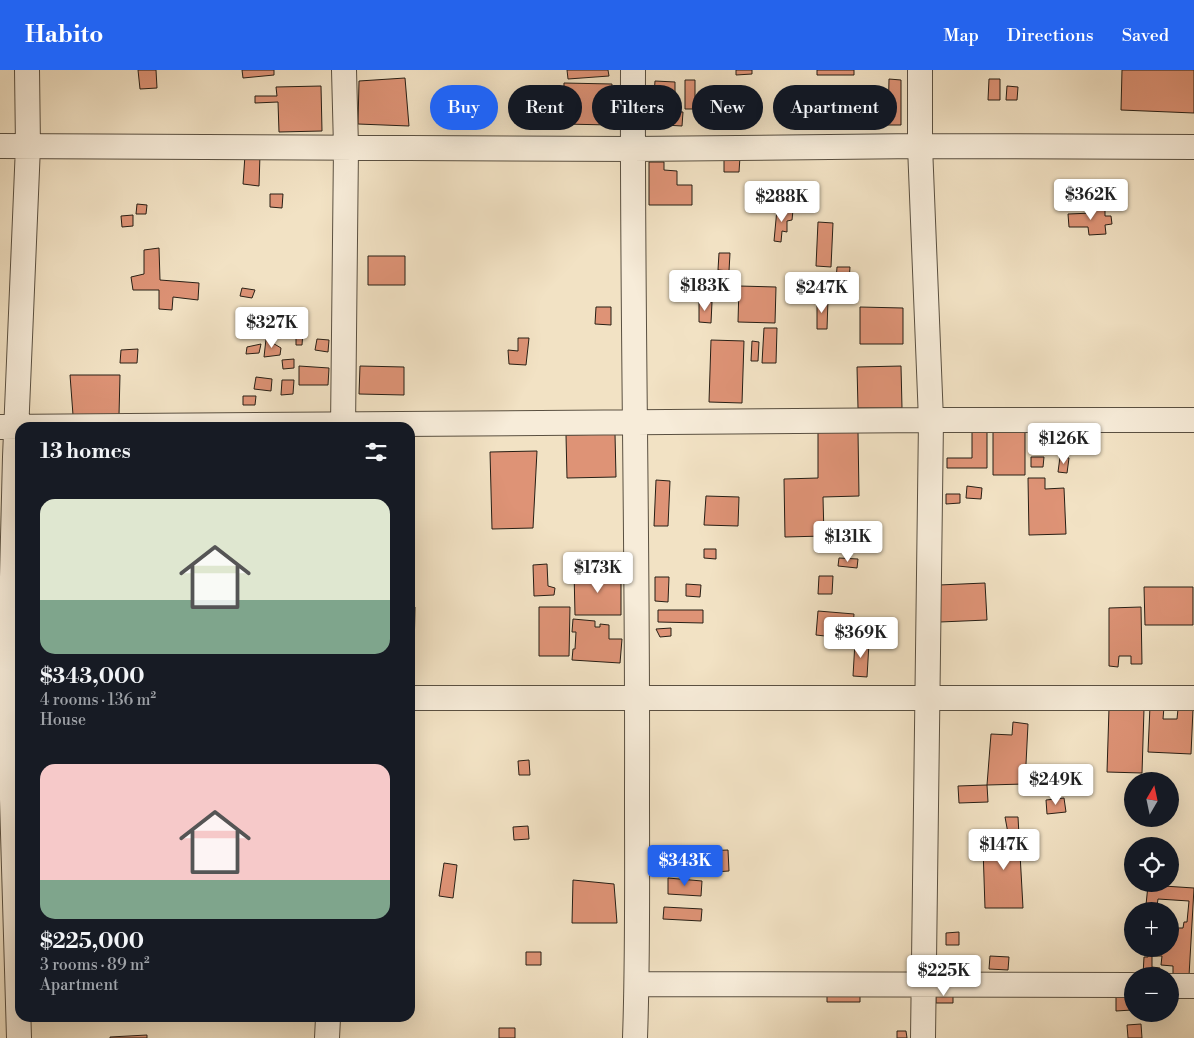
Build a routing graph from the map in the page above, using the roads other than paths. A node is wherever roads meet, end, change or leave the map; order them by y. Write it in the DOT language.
graph roads {
  1 [pos="27,70"];
  2 [pos="344,70"];
  3 [pos="633,70"];
  4 [pos="920,70"];
  5 [pos="0,146"];
  6 [pos="28,146"];
  7 [pos="920,146"];
  8 [pos="346,147"];
  9 [pos="1194,147"];
  10 [pos="633,149"];
  11 [pos="931,420"];
  12 [pos="1194,420"];
  13 [pos="343,422"];
  14 [pos="634,422"];
  15 [pos="415,425"];
  16 [pos="8,427"];
  17 [pos="10,697"];
  18 [pos="927,697"];
  19 [pos="415,698"];
  20 [pos="1194,698"];
  21 [pos="638,699"];
  22 [pos="12,970"];
  23 [pos="637,984"];
  24 [pos="924,984"];
  25 [pos="1124,986"];
  26 [pos="1179,986"];
  27 [pos="1194,986"];
  28 [pos="15,999"];
  29 [pos="17,1022"];
  30 [pos="328,1022"];
  31 [pos="19,1038"];
  32 [pos="327,1038"];
  33 [pos="635,1038"];
  34 [pos="923,1038"];
  1 -- 6 [label="street"];
  2 -- 8 [label="street"];
  3 -- 10 [label="street"];
  4 -- 7 [label="street"];
  5 -- 6 [label="street"];
  6 -- 8 [label="street"];
  6 -- 16 [label="street"];
  7 -- 9 [label="street"];
  7 -- 10 [label="street"];
  7 -- 11 [label="street"];
  8 -- 10 [label="street"];
  8 -- 13 [label="street"];
  10 -- 14 [label="street"];
  11 -- 12 [label="street"];
  11 -- 14 [label="street"];
  11 -- 18 [label="street"];
  14 -- 15 [label="street"];
  14 -- 21 [label="street"];
  16 -- 17 [label="street"];
  17 -- 22 [label="street"];
  18 -- 20 [label="street"];
  18 -- 21 [label="street"];
  18 -- 24 [label="street"];
  19 -- 21 [label="street"];
  21 -- 23 [label="street"];
  22 -- 28 [label="street"];
  23 -- 24 [label="street"];
  23 -- 33 [label="street"];
  24 -- 25 [label="street"];
  24 -- 34 [label="street"];
  26 -- 27 [label="street"];
  29 -- 31 [label="street"];
  30 -- 32 [label="street"];
}
